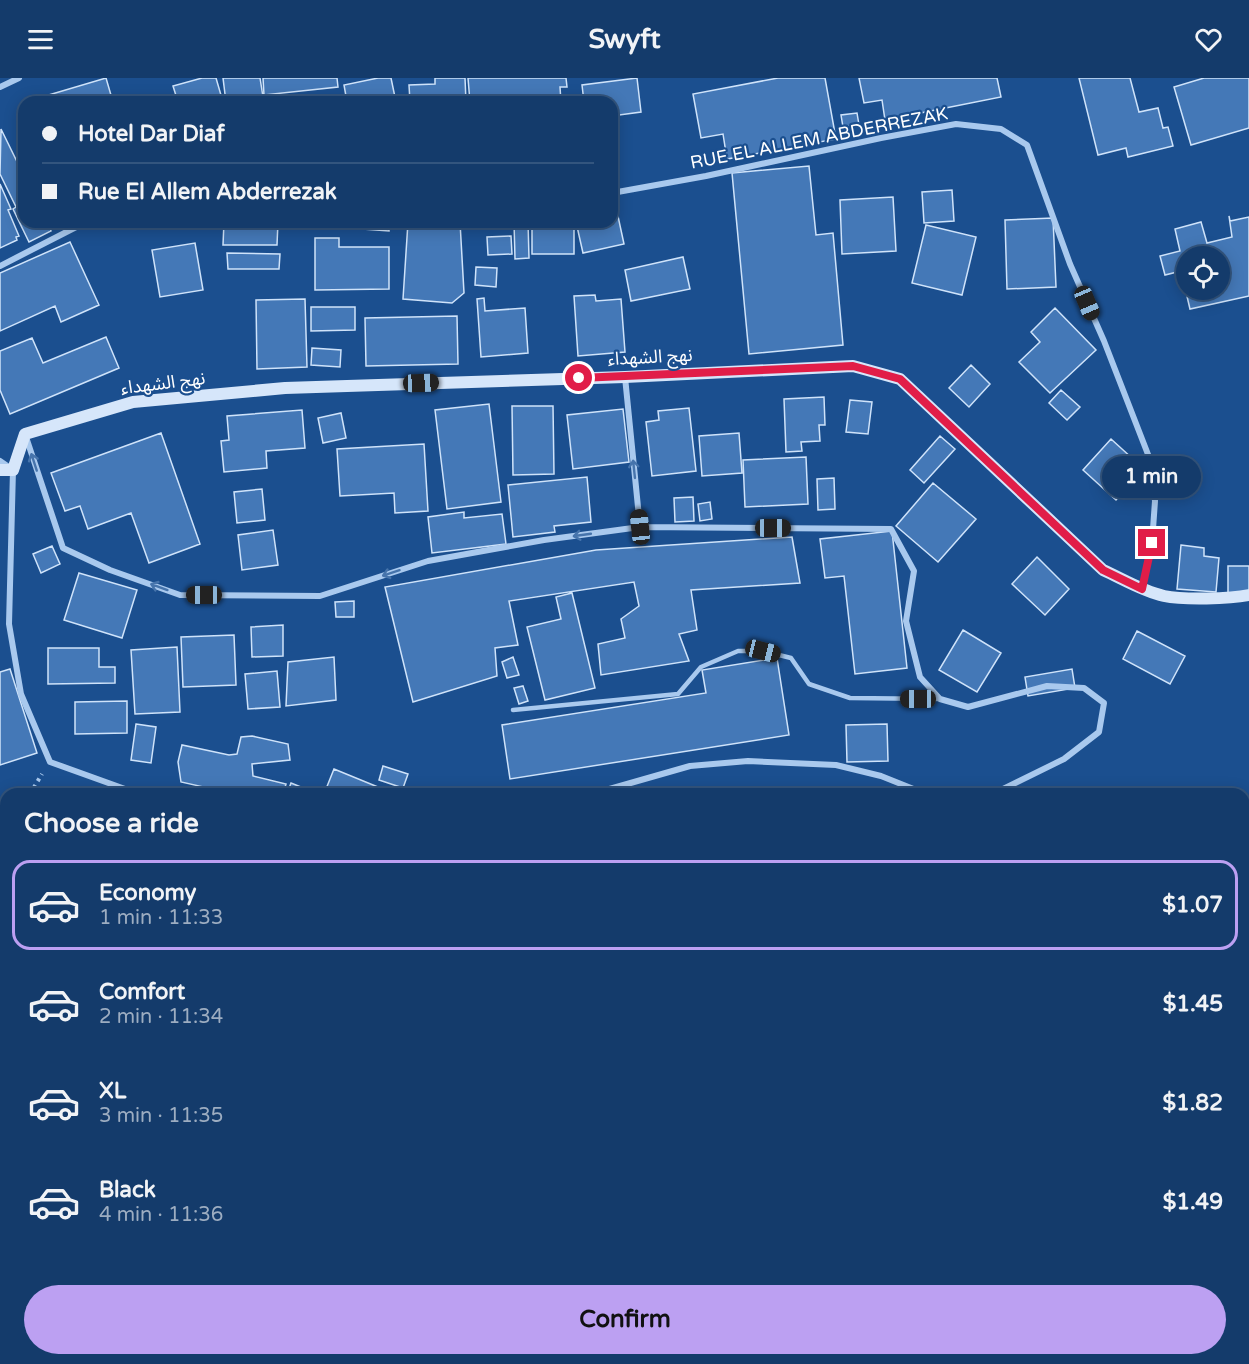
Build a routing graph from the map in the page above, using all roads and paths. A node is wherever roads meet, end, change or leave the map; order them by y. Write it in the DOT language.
graph roads {
  1 [pos="17,78"];
  2 [pos="0,87"];
  3 [pos="618,192"];
  4 [pos="74,228"];
  5 [pos="0,266"];
  6 [pos="625,376"];
  7 [pos="25,434"];
  8 [pos="0,462"];
  9 [pos="6,470"];
  10 [pos="640,527"];
  11 [pos="1142,589"];
  12 [pos="1249,595"];
  13 [pos="9,624"];
  14 [pos="0,627"];
  15 [pos="940,699"];
  16 [pos="513,710"];
  17 [pos="122,788"];
  18 [pos="613,788"];
  19 [pos="911,788"];
  20 [pos="1005,788"];
  1 -- 2 [label="street"];
  3 -- 11 [label="street, RUE EL ALLEM ABDERREZAK"];
  4 -- 5 [label="street"];
  6 -- 7 [label="main road, نهج الشهداء"];
  10 -- 6 [label="street, one-way"];
  6 -- 11 [label="main road, نهج الشهداء"];
  7 -- 9 [label="main road"];
  10 -- 7 [label="street, one-way"];
  8 -- 9 [label="street"];
  9 -- 13 [label="street"];
  10 -- 15 [label="street"];
  11 -- 12 [label="main road, نهج الشهداء"];
  13 -- 14 [label="street"];
  13 -- 17 [label="street"];
  15 -- 16 [label="lane"];
  15 -- 20 [label="street"];
  18 -- 19 [label="street"];
}
